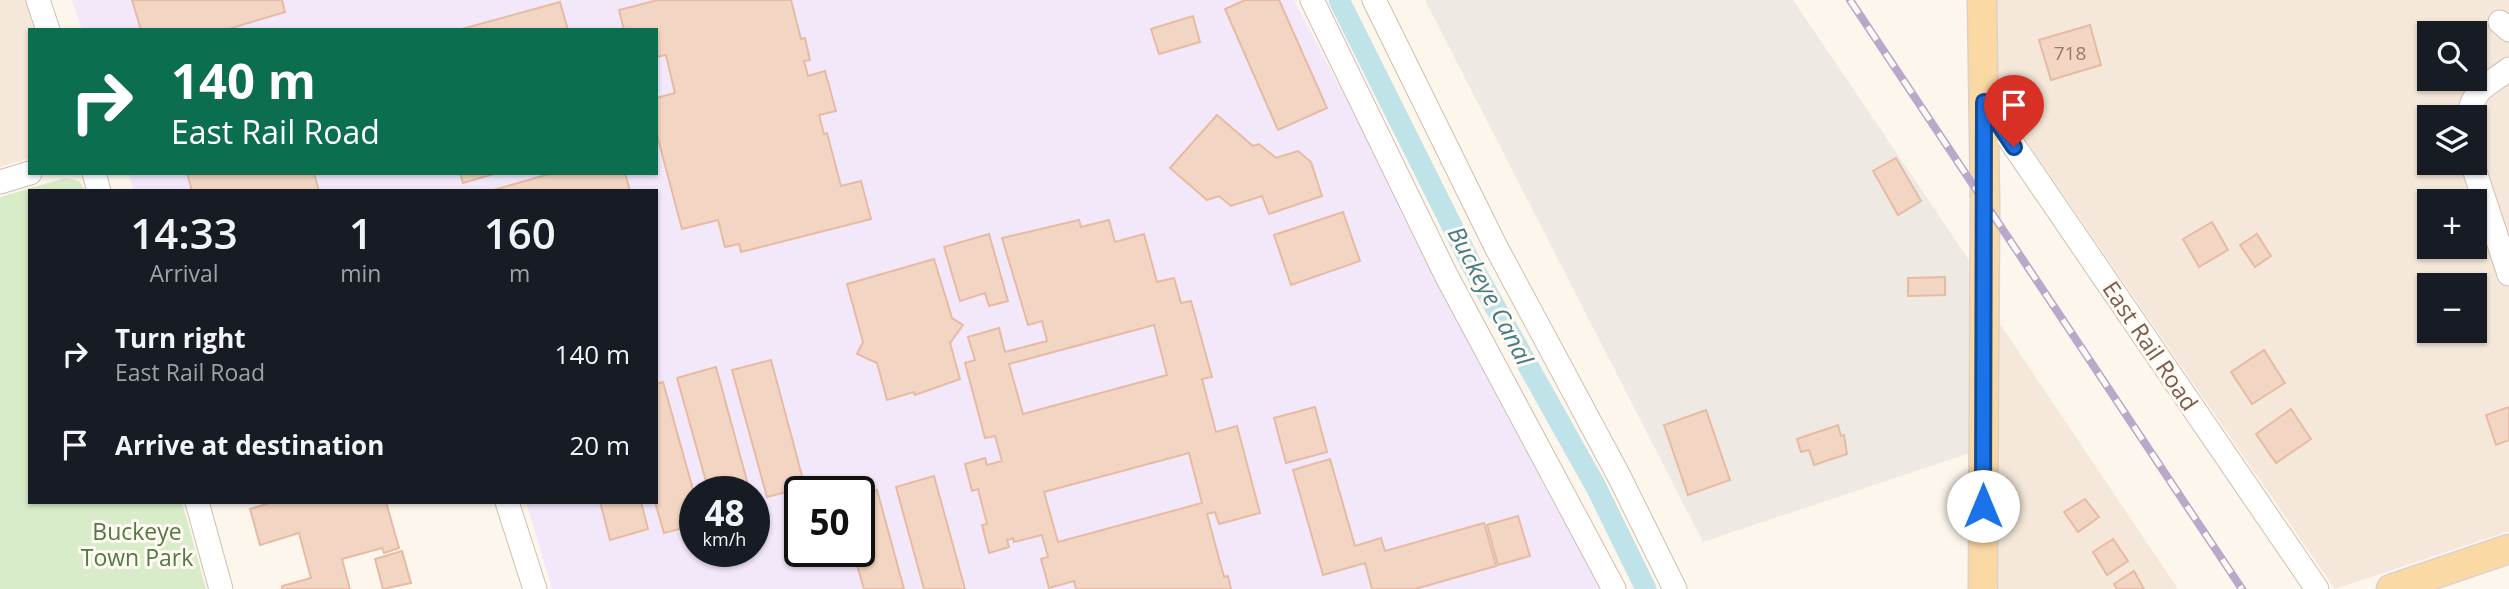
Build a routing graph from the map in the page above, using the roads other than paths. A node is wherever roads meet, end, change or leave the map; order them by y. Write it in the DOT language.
graph roads {
  1 [pos="38,0"];
  2 [pos="1312,0"];
  3 [pos="1374,0"];
  4 [pos="1982,0"];
  5 [pos="46,28"];
  6 [pos="2509,69"];
  7 [pos="1984,102"];
  8 [pos="2470,105"];
  9 [pos="28,174"];
  10 [pos="2476,175"];
  11 [pos="0,182"];
  12 [pos="2509,274"];
  13 [pos="198,504"];
  14 [pos="508,504"];
  15 [pos="2509,549"];
  16 [pos="221,589"];
  17 [pos="535,589"];
  18 [pos="1614,589"];
  19 [pos="1675,589"];
  20 [pos="1983,589"];
  21 [pos="2317,589"];
  22 [pos="2391,589"];
  1 -- 5 [label="street"];
  2 -- 18 [label="street"];
  3 -- 19 [label="street"];
  4 -- 7 [label="main road"];
  6 -- 8 [label="street"];
  7 -- 20 [label="main road"];
  7 -- 21 [label="street, East Rail Road"];
  9 -- 11 [label="street"];
  10 -- 12 [label="street"];
  13 -- 16 [label="street"];
  14 -- 17 [label="street"];
  15 -- 22 [label="main road"];
}
